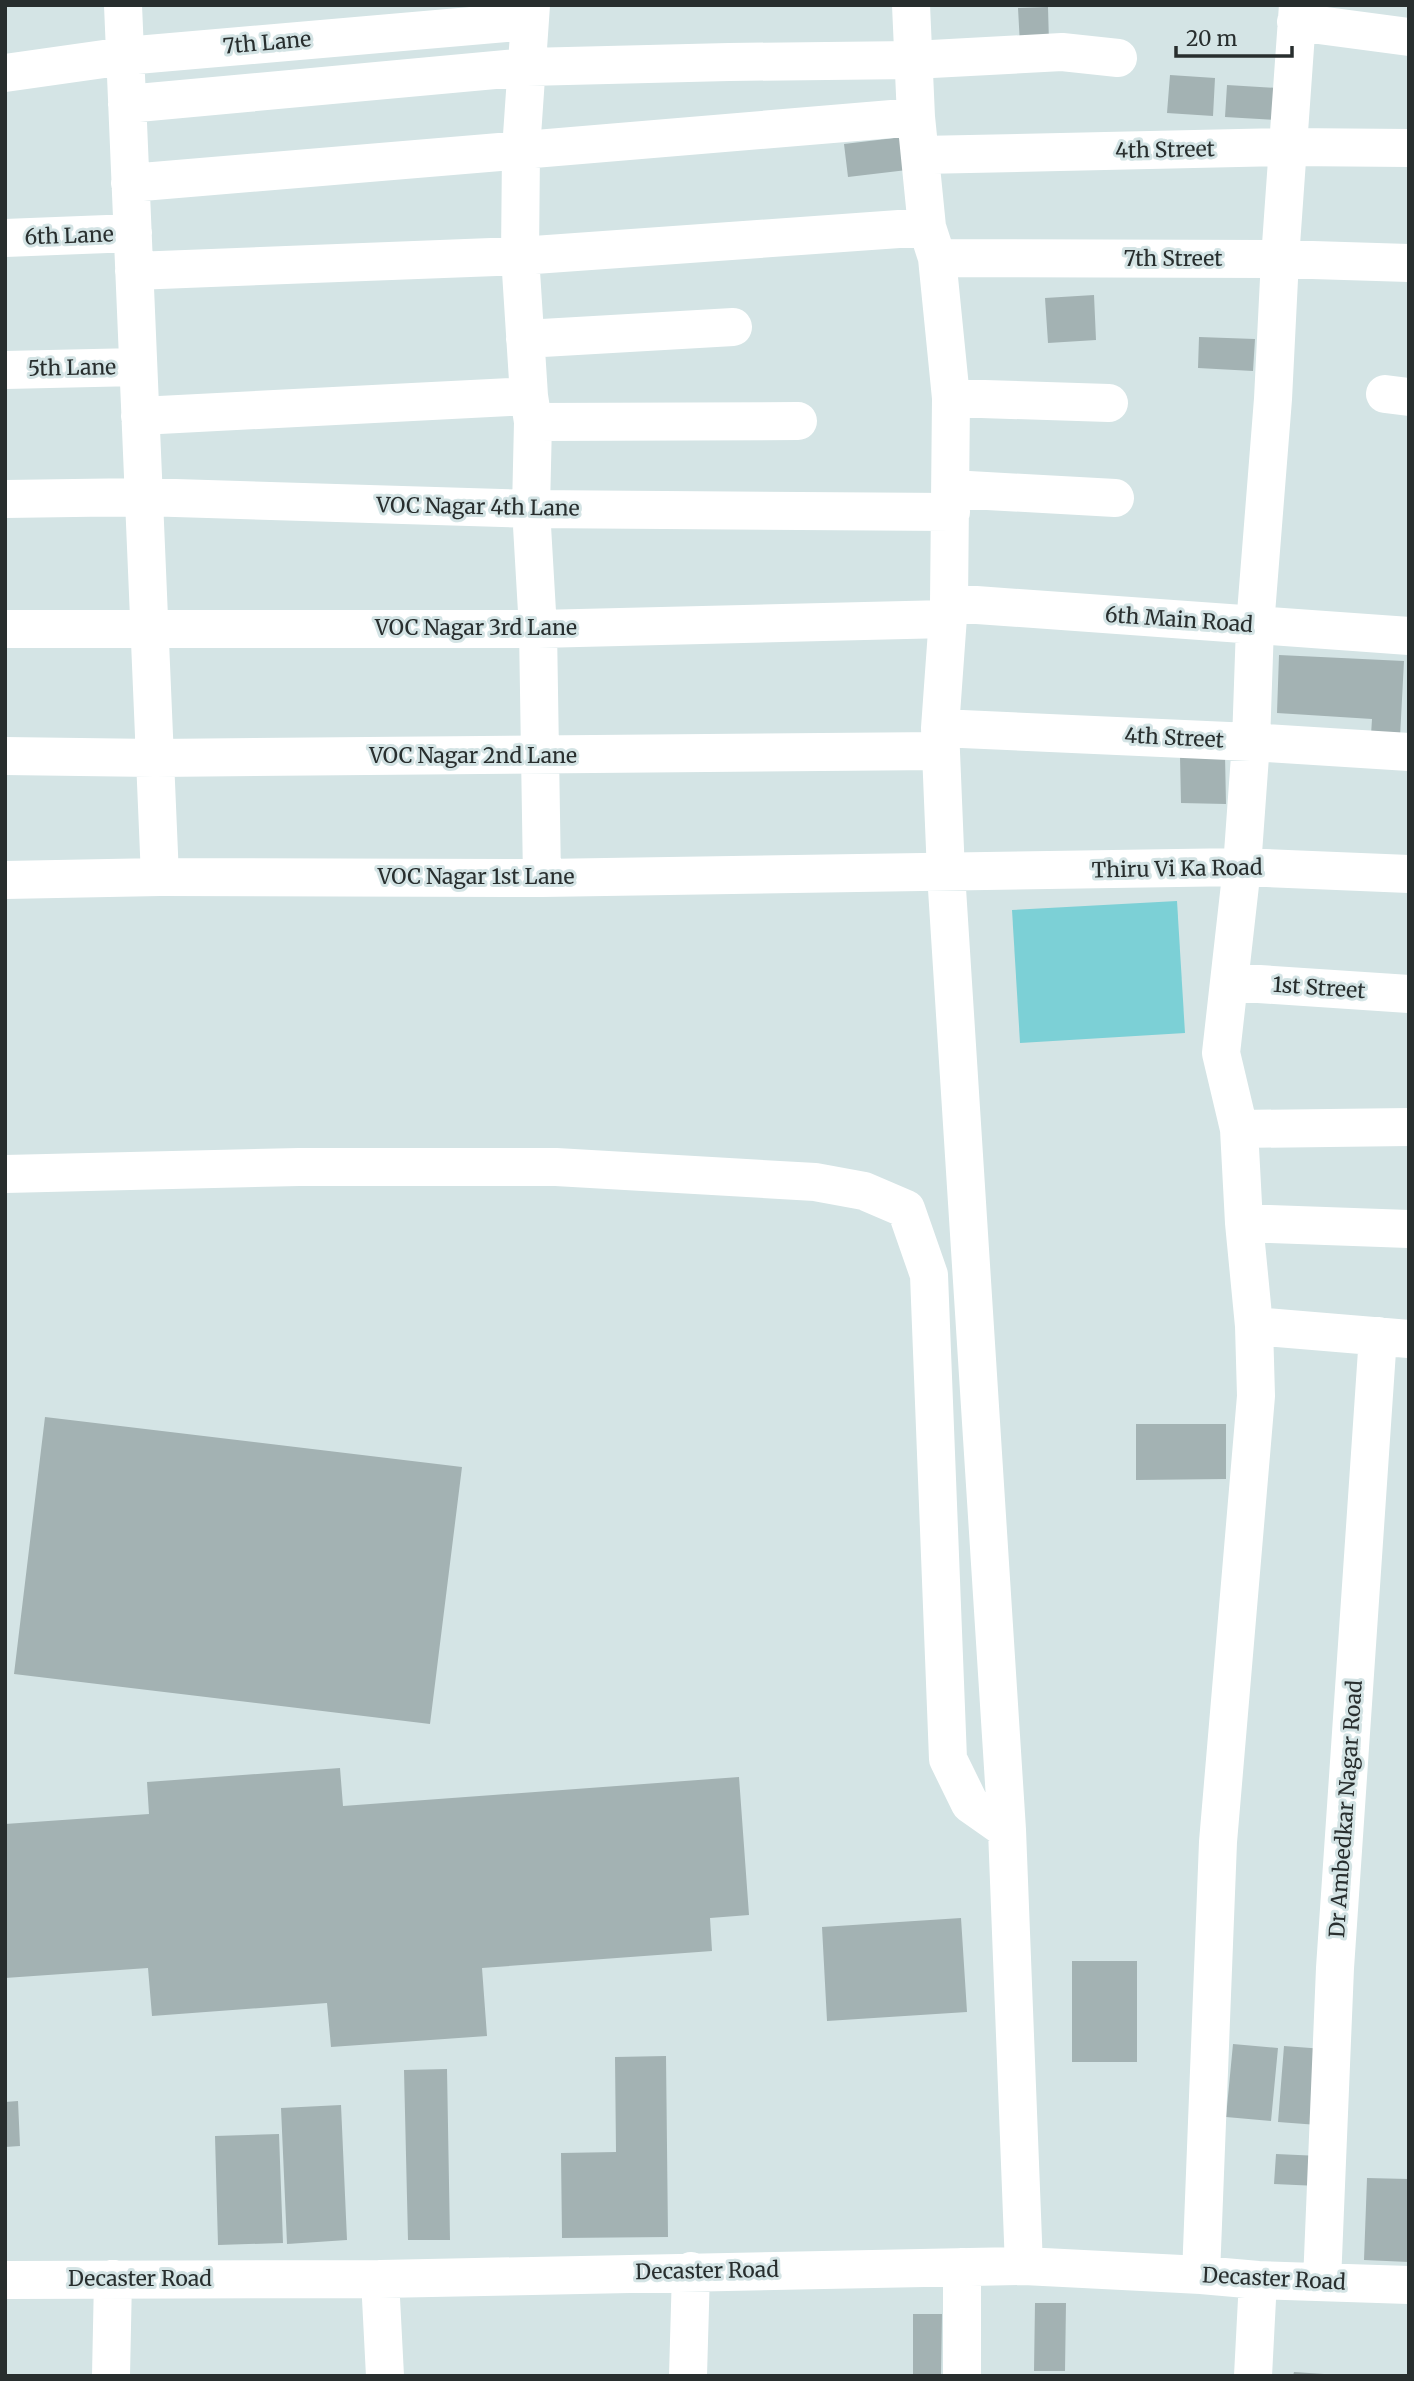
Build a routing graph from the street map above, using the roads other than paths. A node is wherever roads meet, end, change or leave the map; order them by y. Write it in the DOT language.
graph roads {
  1 [pos="123,5"];
  2 [pos="911,5"];
  3 [pos="530,13"];
  4 [pos="1297,14"];
  5 [pos="1409,37"];
  6 [pos="125,56"];
  7 [pos="1118,58"];
  8 [pos="913,60"];
  9 [pos="527,67"];
  10 [pos="5,73"];
  11 [pos="127,104"];
  12 [pos="916,117"];
  13 [pos="1288,147"];
  14 [pos="1409,148"];
  15 [pos="521,150"];
  16 [pos="921,155"];
  17 [pos="130,183"];
  18 [pos="132,233"];
  19 [pos="5,238"];
  20 [pos="932,242"];
  21 [pos="520,256"];
  22 [pos="1280,259"];
  23 [pos="1409,263"];
  24 [pos="134,271"];
  25 [pos="733,327"];
  26 [pos="525,339"];
  27 [pos="138,367"];
  28 [pos="5,370"];
  29 [pos="951,398"];
  30 [pos="1109,402"];
  31 [pos="531,409"];
  32 [pos="140,416"];
  33 [pos="798,421"];
  34 [pos="144,496"];
  35 [pos="1115,498"];
  36 [pos="5,499"];
  37 [pos="951,501"];
  38 [pos="531,509"];
  39 [pos="948,611"];
  40 [pos="1255,626"];
  41 [pos="5,629"];
  42 [pos="150,629"];
  43 [pos="538,629"];
  44 [pos="1409,636"];
  45 [pos="940,739"];
  46 [pos="1251,742"];
  47 [pos="1409,752"];
  48 [pos="541,755"];
  49 [pos="5,756"];
  50 [pos="155,758"];
  51 [pos="1242,867"];
  52 [pos="946,873"];
  53 [pos="1409,874"];
  54 [pos="160,877"];
  55 [pos="542,878"];
  56 [pos="5,880"];
  57 [pos="1229,982"];
  58 [pos="1409,994"];
  59 [pos="1409,1127"];
  60 [pos="1239,1129"];
  61 [pos="5,1174"];
  62 [pos="1244,1223"];
  63 [pos="1409,1229"];
  64 [pos="1254,1326"];
  65 [pos="1393,1338"];
  66 [pos="1007,1830"];
  67 [pos="962,2266"];
  68 [pos="1024,2266"];
  69 [pos="691,2271"];
  70 [pos="1201,2274"];
  71 [pos="113,2279"];
  72 [pos="380,2279"];
  73 [pos="5,2280"];
  74 [pos="1258,2280"];
  75 [pos="1322,2282"];
  76 [pos="1409,2285"];
  77 [pos="111,2376"];
  78 [pos="385,2376"];
  79 [pos="688,2376"];
  80 [pos="962,2376"];
  81 [pos="1253,2376"];
  1 -- 6 [label="street"];
  2 -- 8 [label="street"];
  3 -- 6 [label="street, 7th Lane"];
  3 -- 9 [label="street"];
  4 -- 5 [label="street"];
  4 -- 13 [label="street"];
  6 -- 10 [label="street, 7th Lane"];
  6 -- 11 [label="street"];
  7 -- 8 [label="street"];
  8 -- 9 [label="street"];
  8 -- 12 [label="street"];
  9 -- 11 [label="street"];
  9 -- 15 [label="street"];
  11 -- 17 [label="street"];
  12 -- 15 [label="street"];
  12 -- 16 [label="street"];
  13 -- 14 [label="street, 4th Street"];
  13 -- 16 [label="street, 4th Street"];
  13 -- 22 [label="street"];
  15 -- 17 [label="street"];
  15 -- 21 [label="street"];
  16 -- 20 [label="street"];
  17 -- 18 [label="street"];
  18 -- 19 [label="street, 6th Lane"];
  18 -- 24 [label="street"];
  20 -- 21 [label="street, 7th Street"];
  20 -- 22 [label="street, 7th Street"];
  20 -- 29 [label="street"];
  21 -- 24 [label="street, 7th Street"];
  21 -- 26 [label="street"];
  22 -- 23 [label="street, 7th Street"];
  22 -- 40 [label="street"];
  24 -- 27 [label="street"];
  25 -- 26 [label="street"];
  26 -- 31 [label="street"];
  27 -- 28 [label="street, 5th Lane"];
  27 -- 32 [label="street"];
  29 -- 30 [label="street"];
  29 -- 37 [label="street"];
  31 -- 32 [label="street"];
  31 -- 33 [label="street"];
  31 -- 38 [label="street"];
  32 -- 34 [label="street"];
  34 -- 36 [label="street, VOC Nagar 4th Lane"];
  34 -- 38 [label="street, VOC Nagar 4th Lane"];
  34 -- 42 [label="street"];
  35 -- 37 [label="street, VOC Nagar 4th Lane"];
  37 -- 38 [label="street, VOC Nagar 4th Lane"];
  37 -- 39 [label="street"];
  38 -- 43 [label="street"];
  39 -- 40 [label="street, 6th Main Road"];
  39 -- 43 [label="street, VOC Nagar 3rd Lane"];
  39 -- 45 [label="street"];
  40 -- 44 [label="street, 6th Main Road"];
  40 -- 46 [label="street"];
  41 -- 42 [label="street, VOC Nagar 3rd Lane"];
  42 -- 43 [label="street, VOC Nagar 3rd Lane"];
  42 -- 50 [label="street"];
  43 -- 48 [label="street"];
  45 -- 46 [label="street, 4th Street"];
  45 -- 48 [label="street, VOC Nagar 2nd Lane"];
  45 -- 52 [label="street"];
  46 -- 47 [label="street, 4th Street"];
  46 -- 51 [label="street"];
  48 -- 50 [label="street, VOC Nagar 2nd Lane"];
  48 -- 55 [label="street"];
  49 -- 50 [label="street, VOC Nagar 2nd Lane"];
  50 -- 54 [label="street"];
  51 -- 52 [label="street, Thiru Vi Ka Road"];
  51 -- 53 [label="street, Thiru Vi Ka Road"];
  51 -- 57 [label="street"];
  52 -- 55 [label="street, VOC Nagar 1st Lane"];
  52 -- 66 [label="street"];
  54 -- 55 [label="street, VOC Nagar 1st Lane"];
  54 -- 56 [label="street, VOC Nagar 1st Lane"];
  57 -- 58 [label="street, 1st Street"];
  57 -- 60 [label="street"];
  59 -- 60 [label="street"];
  60 -- 62 [label="street"];
  61 -- 66 [label="street"];
  62 -- 63 [label="street"];
  62 -- 64 [label="street"];
  64 -- 65 [label="street"];
  64 -- 70 [label="street"];
  65 -- 75 [label="street, Dr Ambedkar Nagar Road"];
  66 -- 68 [label="street"];
  67 -- 68 [label="street, Decaster Road"];
  67 -- 69 [label="street, Decaster Road"];
  67 -- 80 [label="street"];
  68 -- 70 [label="street, Decaster Road"];
  69 -- 72 [label="street, Decaster Road"];
  69 -- 79 [label="street"];
  70 -- 74 [label="street, Decaster Road"];
  71 -- 72 [label="street, Decaster Road"];
  71 -- 73 [label="street, Decaster Road"];
  71 -- 77 [label="street"];
  72 -- 78 [label="street"];
  74 -- 75 [label="street, Decaster Road"];
  74 -- 81 [label="street"];
  75 -- 76 [label="street, Decaster Road"];
}
